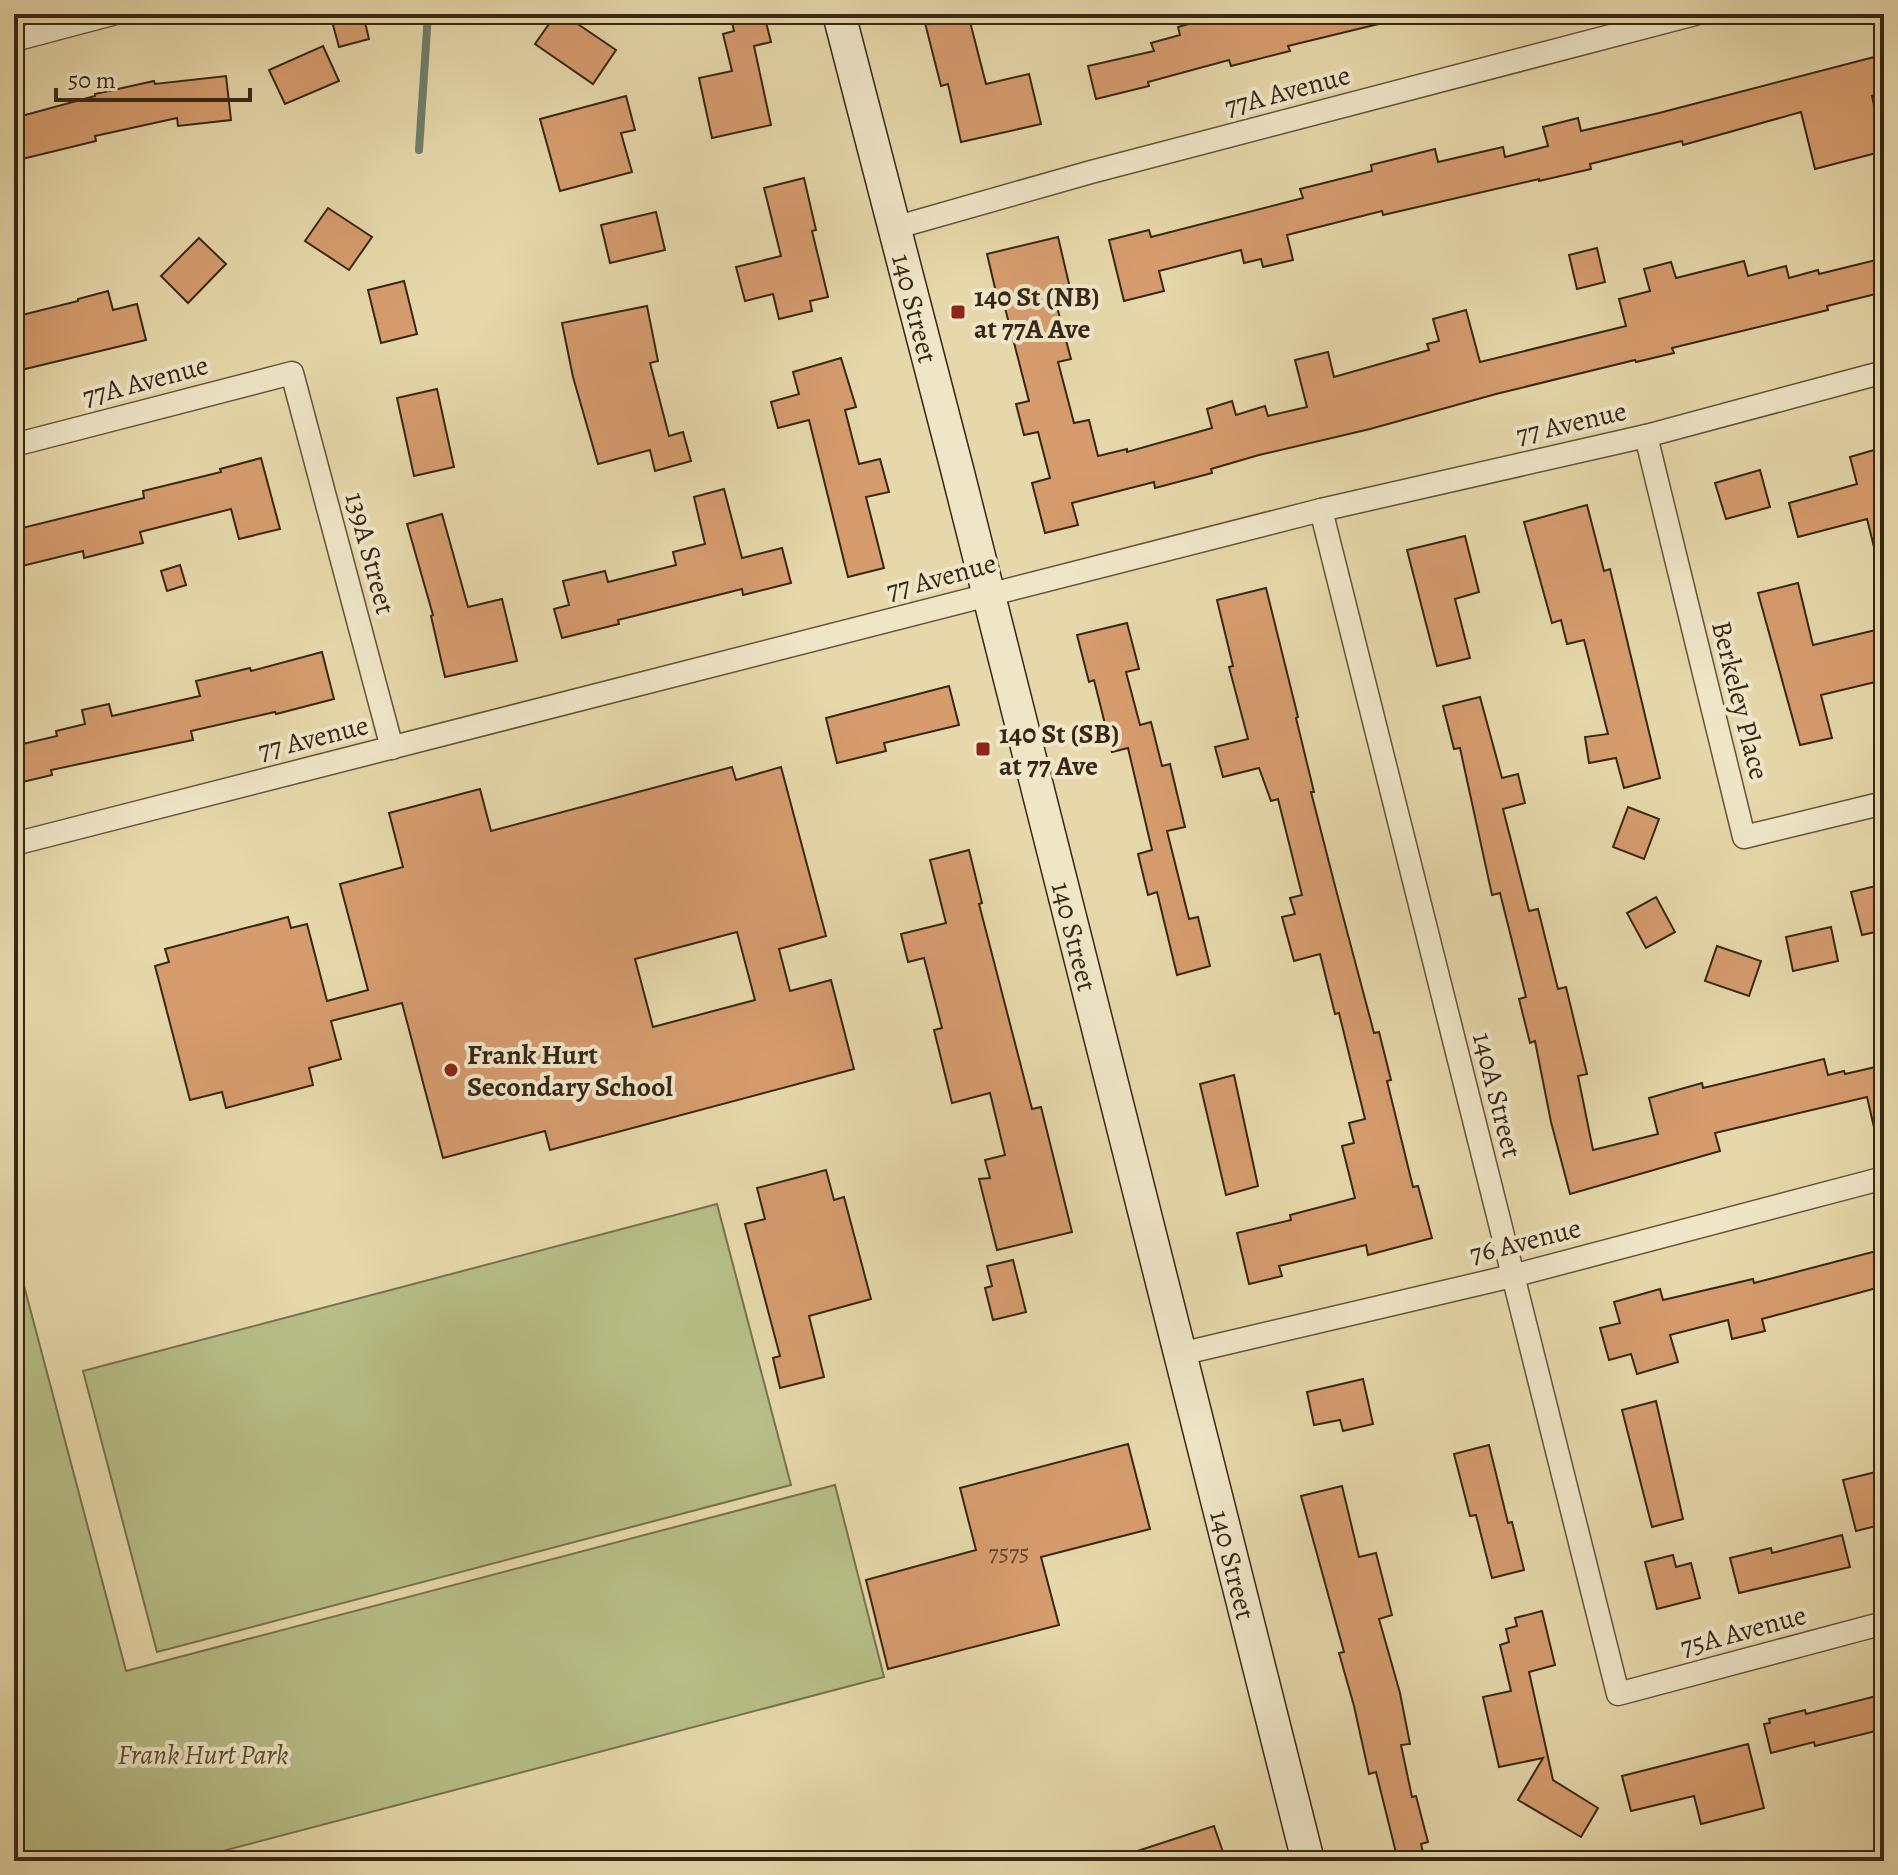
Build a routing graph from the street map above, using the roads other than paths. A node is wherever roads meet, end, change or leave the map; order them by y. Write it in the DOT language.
graph roads {
  1 [pos="112,14"];
  2 [pos="839,14"];
  3 [pos="1695,14"];
  4 [pos="14,40"];
  5 [pos="894,228"];
  6 [pos="1884,372"];
  7 [pos="292,373"];
  8 [pos="1646,436"];
  9 [pos="14,445"];
  10 [pos="1321,510"];
  11 [pos="988,594"];
  12 [pos="392,748"];
  13 [pos="1884,803"];
  14 [pos="14,844"];
  15 [pos="1884,1178"];
  16 [pos="1512,1276"];
  17 [pos="1180,1354"];
  18 [pos="1884,1623"];
  19 [pos="1618,1694"];
  20 [pos="1308,1861"];
  1 -- 4 [label="street"];
  2 -- 5 [label="main road, 140 Street"];
  3 -- 5 [label="street, 77A Avenue"];
  5 -- 11 [label="main road, 140 Street"];
  6 -- 8 [label="street, 77 Avenue"];
  7 -- 9 [label="street, 77A Avenue"];
  7 -- 12 [label="street, 139A Street"];
  8 -- 10 [label="street, 77 Avenue"];
  8 -- 13 [label="street, Berkeley Place"];
  10 -- 11 [label="street, 77 Avenue"];
  10 -- 16 [label="street, 140A Street"];
  11 -- 12 [label="street, 77 Avenue"];
  11 -- 17 [label="main road, 140 Street"];
  12 -- 14 [label="street, 77 Avenue"];
  15 -- 16 [label="street, 76 Avenue"];
  16 -- 17 [label="street, 76 Avenue"];
  16 -- 19 [label="street, 140A Street"];
  17 -- 20 [label="main road, 140 Street"];
  18 -- 19 [label="street, 75A Avenue"];
}
